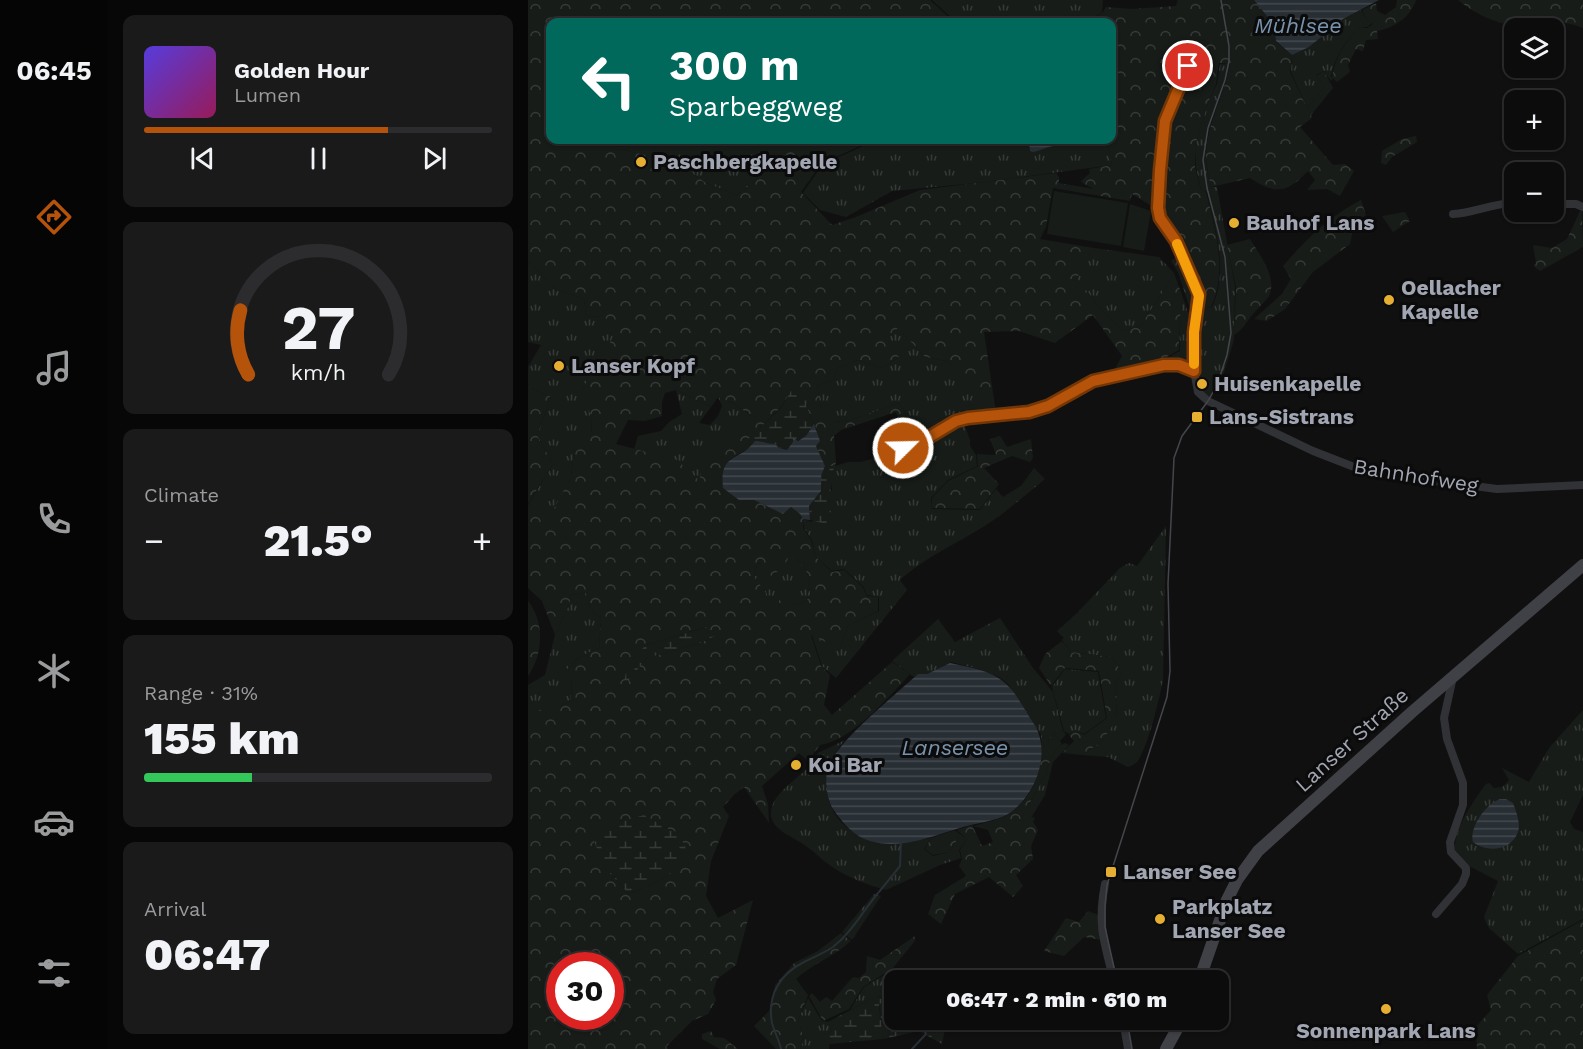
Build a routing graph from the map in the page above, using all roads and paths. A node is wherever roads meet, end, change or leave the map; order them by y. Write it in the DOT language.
graph roads {
  1 [pos="1189,61"];
  2 [pos="1504,204"];
  3 [pos="1564,204"];
  4 [pos="1583,207"];
  5 [pos="1453,214"];
  6 [pos="1194,371"];
  7 [pos="903,448"];
  8 [pos="1583,485"];
  9 [pos="1583,565"];
  10 [pos="1453,677"];
  11 [pos="1105,884"];
  12 [pos="1436,914"];
  13 [pos="1111,970"];
  14 [pos="1203,970"];
  15 [pos="1125,1030"];
  16 [pos="1176,1030"];
  17 [pos="1128,1049"];
  18 [pos="1166,1049"];
  1 -- 6 [label="street"];
  2 -- 5 [label="street"];
  3 -- 4 [label="street"];
  6 -- 7 [label="street"];
  6 -- 8 [label="street, Bahnhofweg"];
  9 -- 10 [label="main road, Lanser Straße"];
  10 -- 12 [label="street"];
  10 -- 14 [label="main road, Lanser Straße"];
  11 -- 13 [label="street"];
  15 -- 17 [label="street"];
  16 -- 18 [label="main road"];
}
